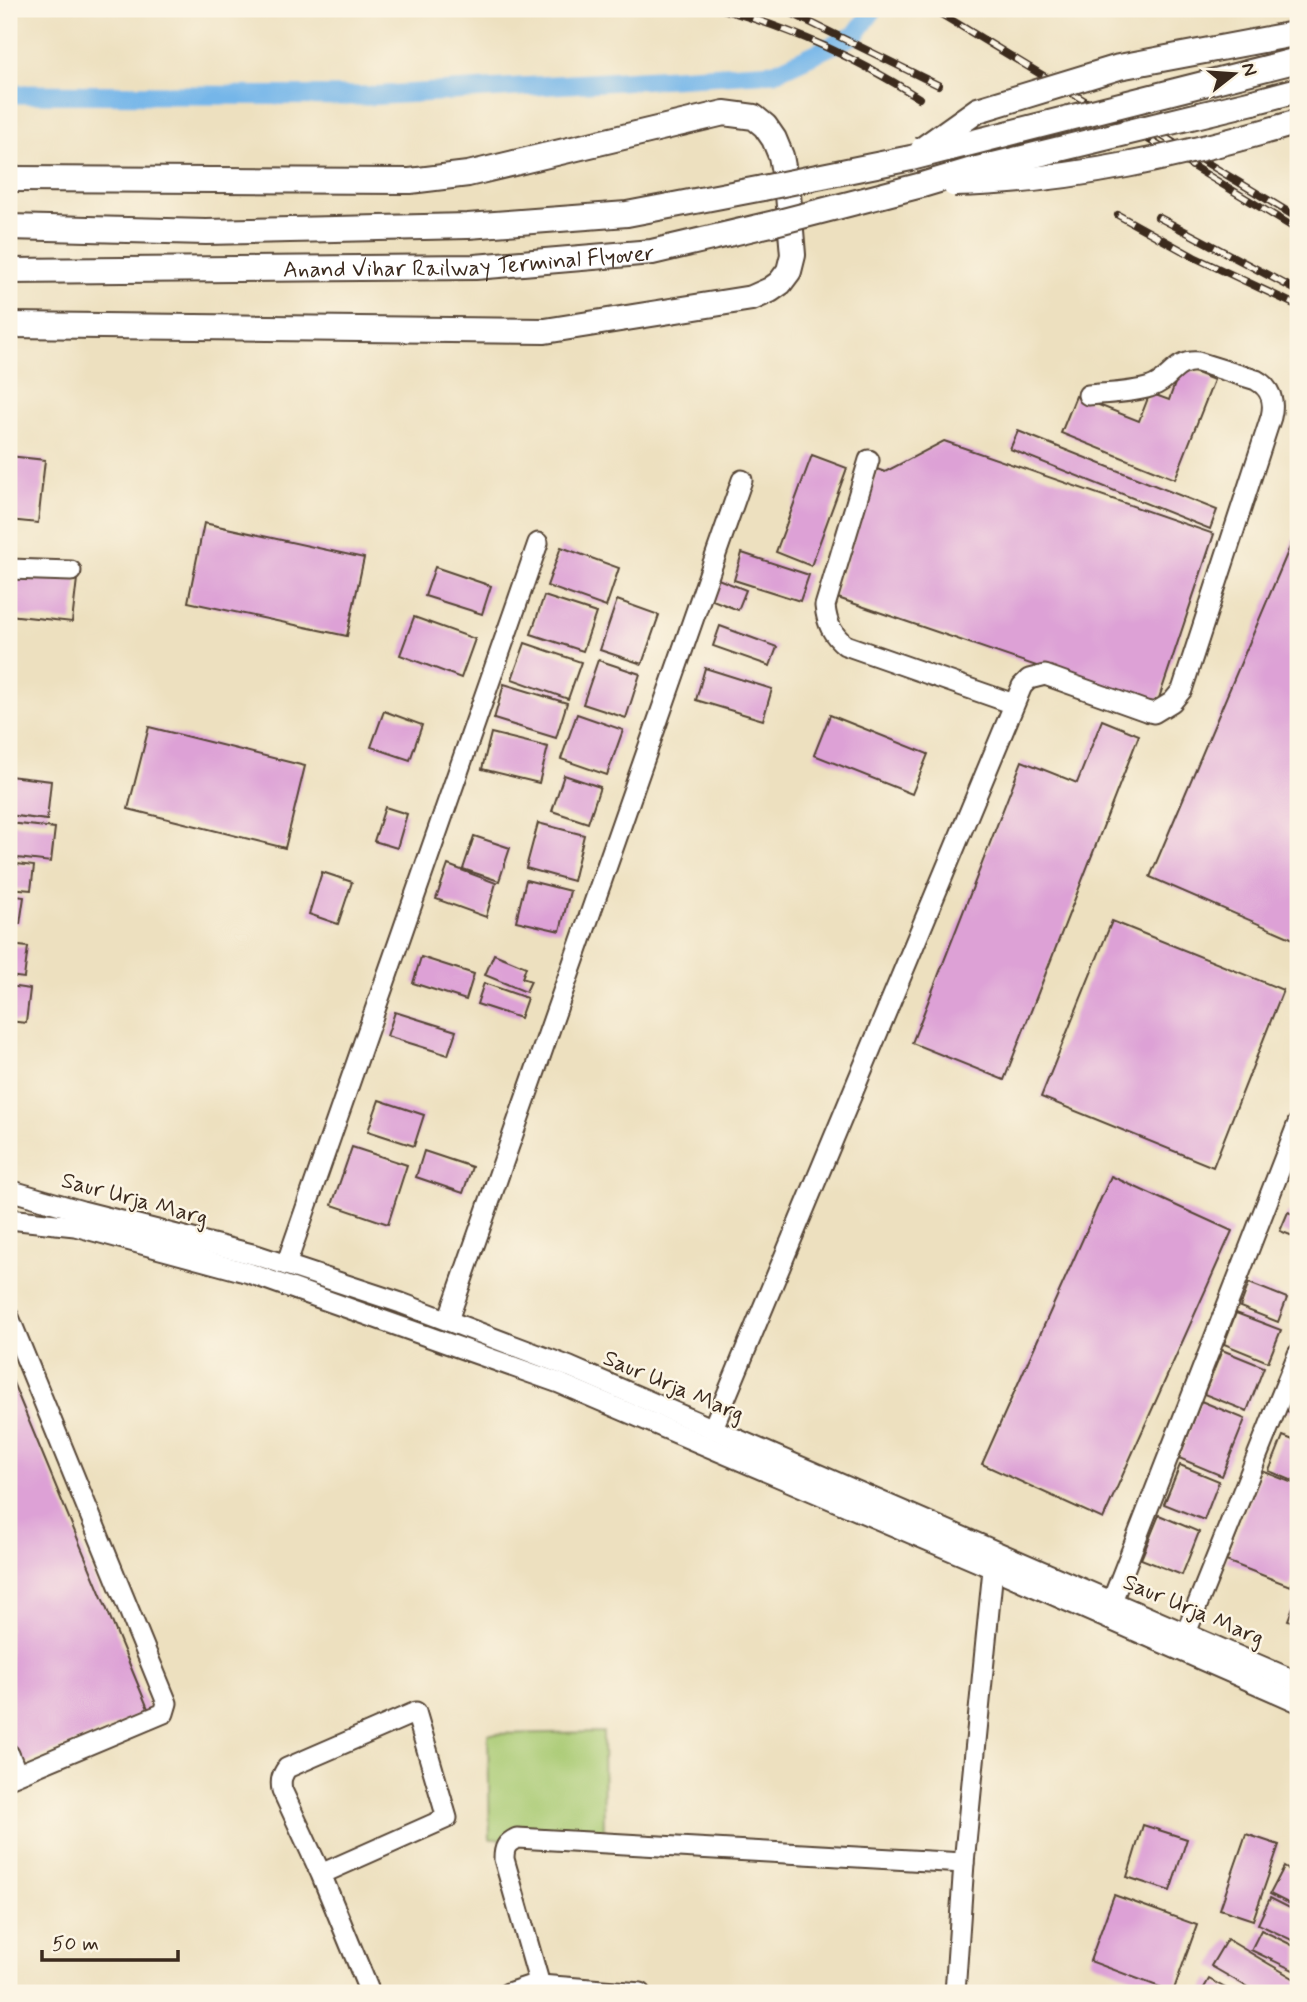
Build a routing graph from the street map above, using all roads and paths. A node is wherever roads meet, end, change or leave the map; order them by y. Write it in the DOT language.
graph roads {
  1 [pos="1298,35"];
  2 [pos="1298,60"];
  3 [pos="1298,90"];
  4 [pos="1298,122"];
  5 [pos="911,158"];
  6 [pos="9,179"];
  7 [pos="922,185"];
  8 [pos="9,227"];
  9 [pos="9,271"];
  10 [pos="9,325"];
  11 [pos="1088,395"];
  12 [pos="869,460"];
  13 [pos="743,480"];
  14 [pos="538,543"];
  15 [pos="9,569"];
  16 [pos="71,571"];
  17 [pos="1014,704"];
  18 [pos="1298,1123"];
  19 [pos="9,1190"];
  20 [pos="9,1219"];
  21 [pos="286,1265"];
  22 [pos="375,1294"];
  23 [pos="368,1316"];
  24 [pos="9,1317"];
  25 [pos="448,1320"];
  26 [pos="1298,1354"];
  27 [pos="713,1429"];
  28 [pos="994,1560"];
  29 [pos="1112,1601"];
  30 [pos="1186,1633"];
  31 [pos="1250,1671"];
  32 [pos="1298,1682"];
  33 [pos="1298,1702"];
  34 [pos="9,1754"];
  35 [pos="13,1776"];
  36 [pos="964,1863"];
  37 [pos="321,1874"];
  38 [pos="540,1985"];
  39 [pos="370,1993"];
  40 [pos="508,1993"];
  41 [pos="642,1993"];
  42 [pos="955,1993"];
  1 -- 5 [label="main road, Anand Vihar Railway Terminal Flyover, bridge"];
  2 -- 5 [label="main road, Anand Vihar Railway Terminal Flyover, bridge"];
  3 -- 7 [label="main road, Anand Vihar Railway Terminal Flyover, bridge"];
  4 -- 7 [label="main road, Anand Vihar Railway Terminal Flyover, bridge"];
  5 -- 8 [label="main road, Anand Vihar Railway Terminal Flyover, bridge"];
  6 -- 10 [label="main road"];
  7 -- 9 [label="main road, Anand Vihar Railway Terminal Flyover, bridge"];
  11 -- 17 [label="street"];
  12 -- 17 [label="street"];
  13 -- 25 [label="street"];
  14 -- 21 [label="street"];
  15 -- 16 [label="street"];
  17 -- 27 [label="street"];
  18 -- 29 [label="street"];
  19 -- 21 [label="street, Saur Urja Marg"];
  20 -- 23 [label="street, Saur Urja Marg"];
  21 -- 22 [label="street, Saur Urja Marg"];
  22 -- 23 [label="street"];
  22 -- 25 [label="street, Saur Urja Marg"];
  23 -- 28 [label="street, Saur Urja Marg"];
  24 -- 35 [label="street"];
  25 -- 27 [label="street, Saur Urja Marg"];
  26 -- 30 [label="street"];
  27 -- 28 [label="street, Saur Urja Marg"];
  28 -- 29 [label="street, Saur Urja Marg"];
  28 -- 31 [label="street, Saur Urja Marg"];
  28 -- 36 [label="street"];
  29 -- 30 [label="street, Saur Urja Marg"];
  30 -- 31 [label="street, Saur Urja Marg"];
  31 -- 32 [label="street, Saur Urja Marg"];
  31 -- 33 [label="street, Saur Urja Marg"];
  34 -- 35 [label="street"];
  36 -- 38 [label="street"];
  36 -- 42 [label="street"];
  37 -- 37 [label="street"];
  37 -- 39 [label="street"];
  38 -- 40 [label="street"];
  38 -- 41 [label="street"];
}
